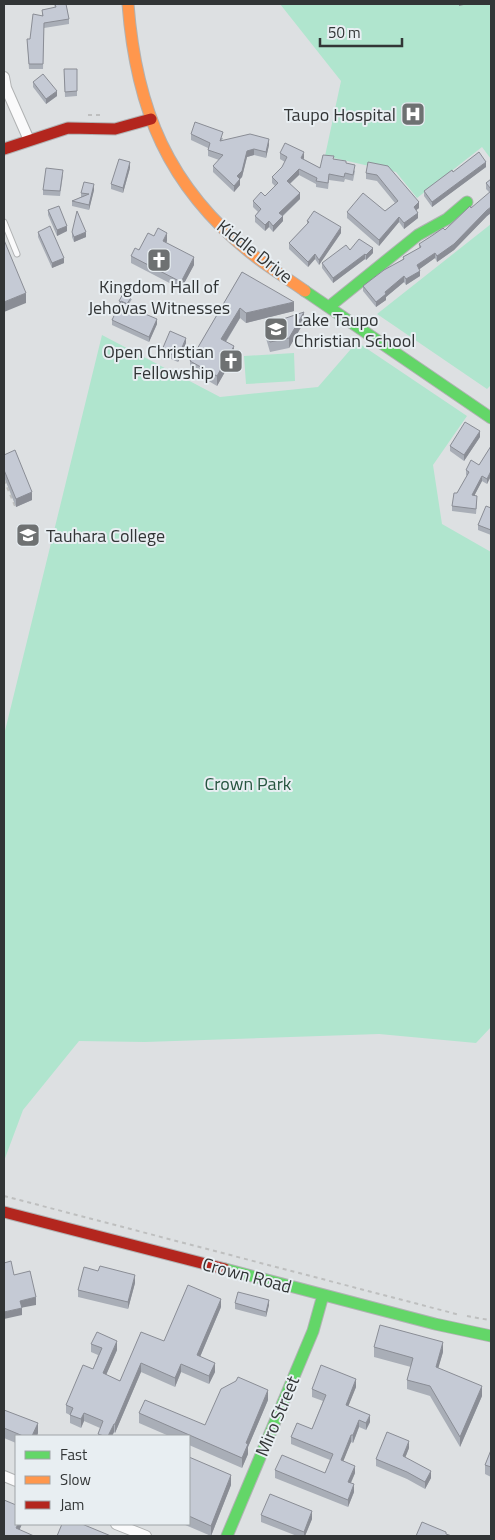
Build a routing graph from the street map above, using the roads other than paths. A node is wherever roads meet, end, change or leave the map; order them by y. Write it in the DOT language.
graph roads {
  1 [pos="128,4"];
  2 [pos="4,77"];
  3 [pos="151,119"];
  4 [pos="29,140"];
  5 [pos="4,149"];
  6 [pos="467,202"];
  7 [pos="4,222"];
  8 [pos="17,254"];
  9 [pos="330,306"];
  10 [pos="491,418"];
  11 [pos="4,1212"];
  12 [pos="323,1295"];
  13 [pos="491,1336"];
  14 [pos="118,1525"];
  15 [pos="146,1536"];
  16 [pos="227,1536"];
  1 -- 3 [label="street, Kiddle Drive"];
  2 -- 4 [label="street"];
  3 -- 4 [label="street"];
  3 -- 9 [label="street, Kiddle Drive"];
  4 -- 5 [label="street"];
  6 -- 9 [label="street"];
  7 -- 8 [label="lane"];
  9 -- 10 [label="street, Kiddle Drive"];
  11 -- 12 [label="street, Crown Road"];
  12 -- 13 [label="street, Crown Road"];
  12 -- 16 [label="street, Miro Street"];
  14 -- 15 [label="street"];
}
